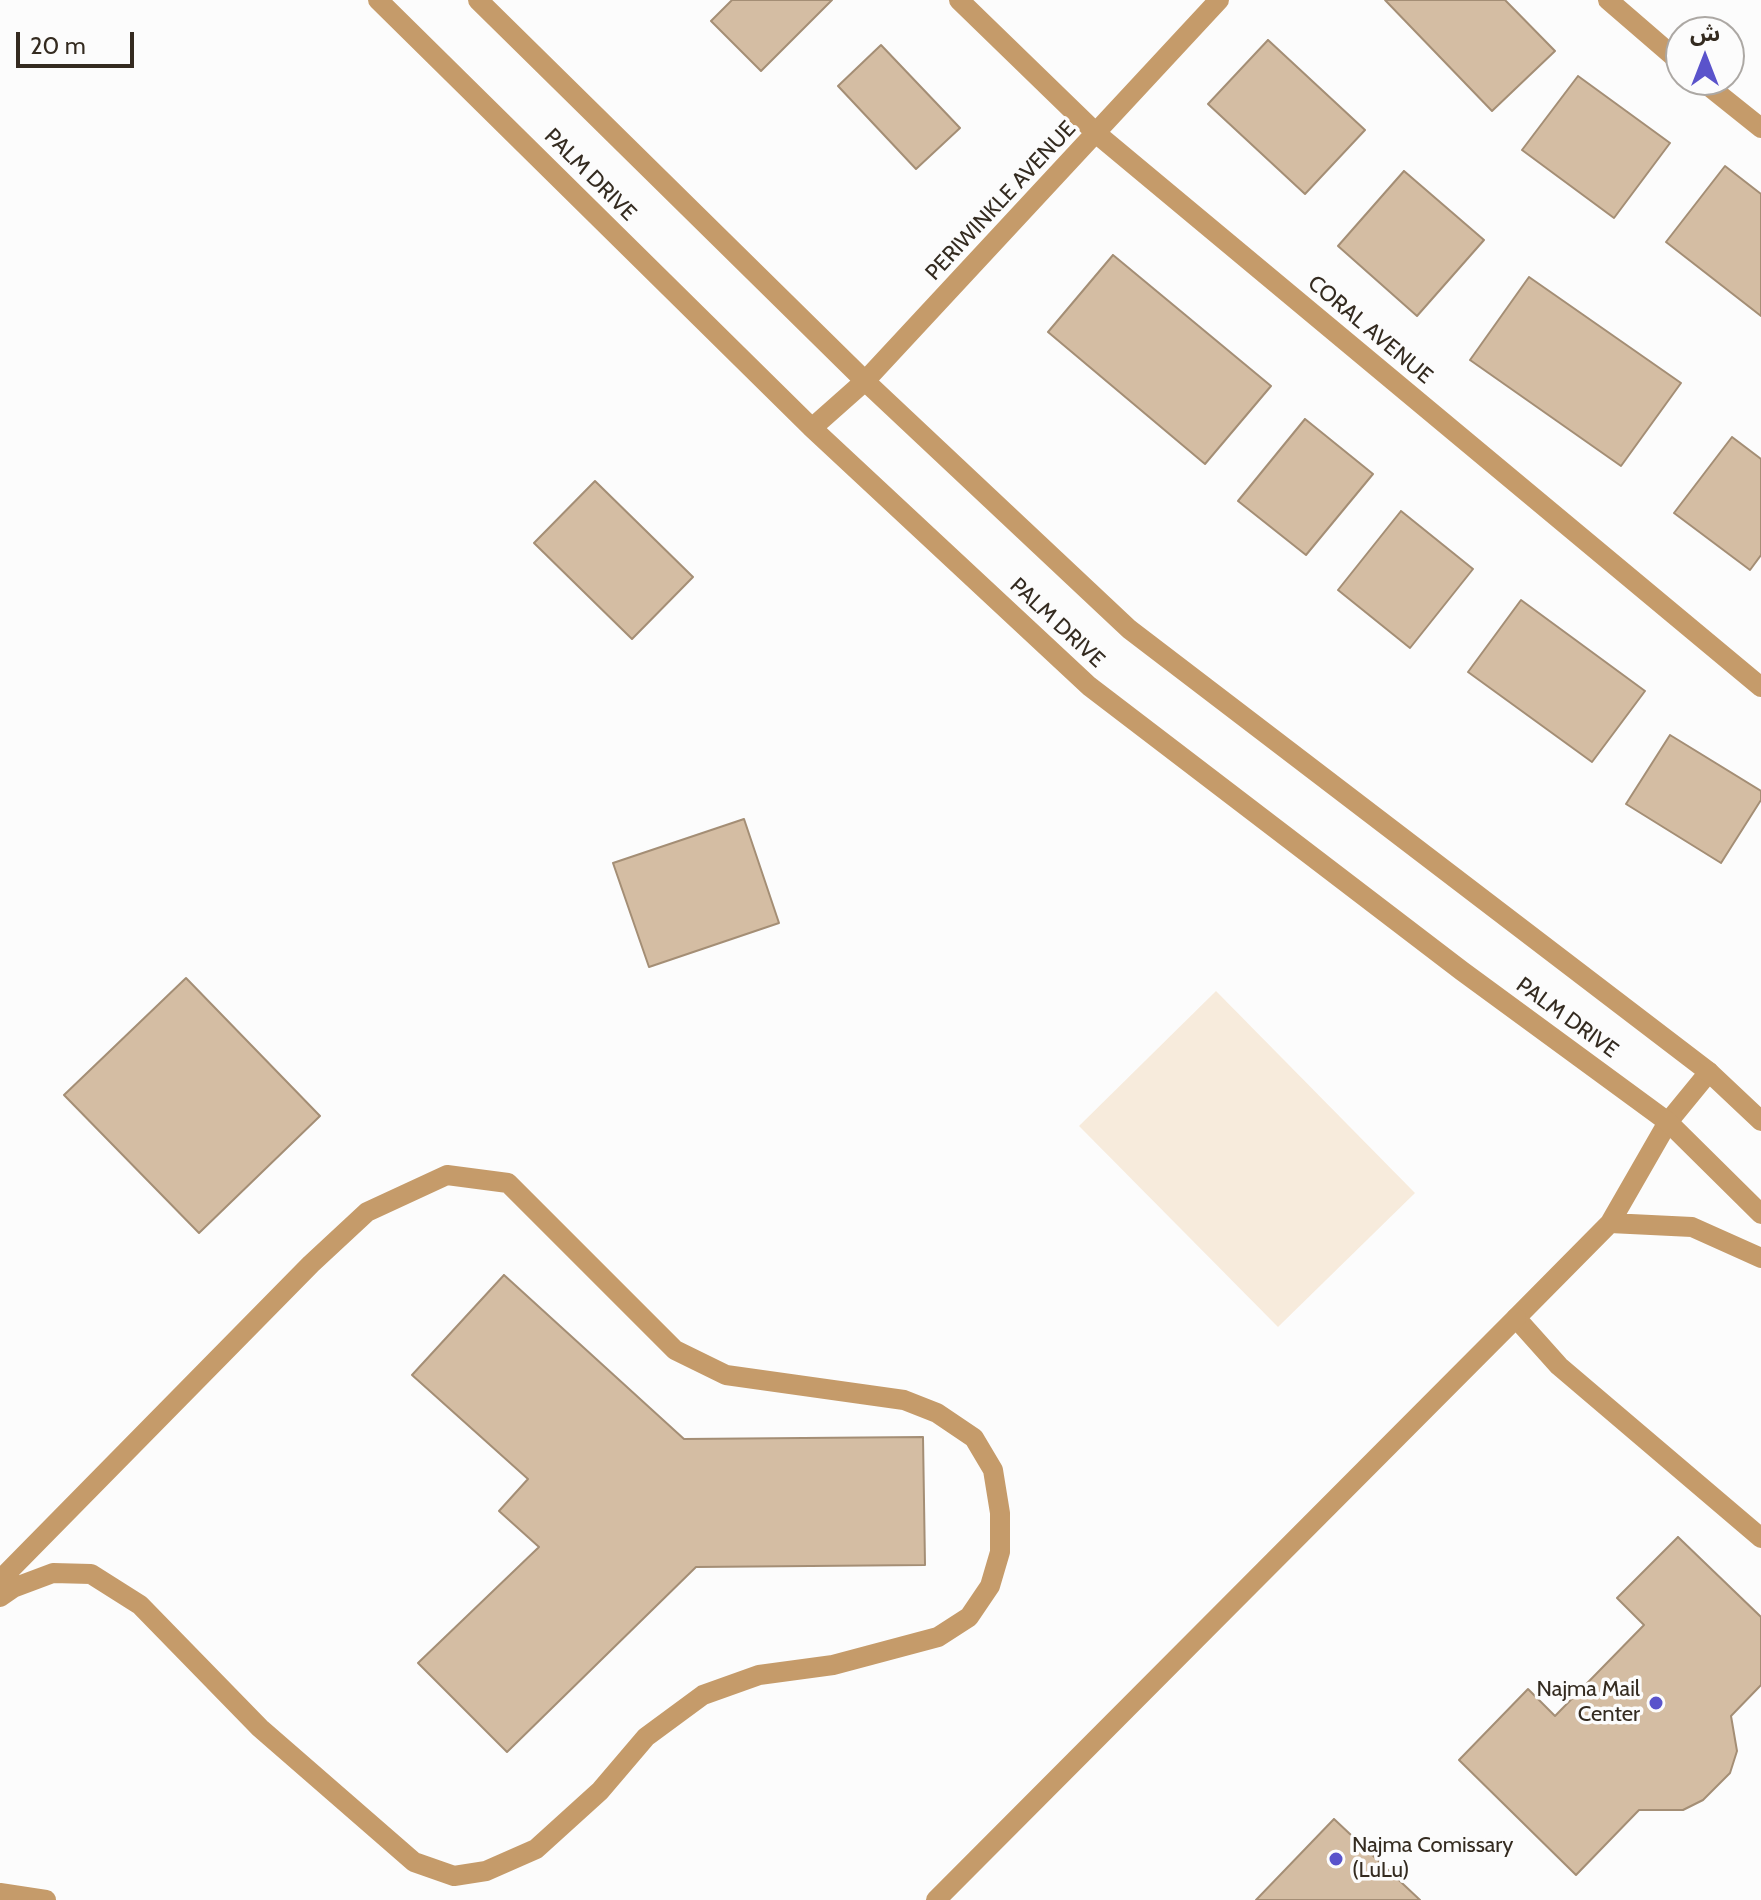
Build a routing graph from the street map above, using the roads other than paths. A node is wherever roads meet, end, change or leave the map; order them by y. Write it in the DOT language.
graph roads {
  1 [pos="378,0"];
  2 [pos="478,0"];
  3 [pos="959,0"];
  4 [pos="1219,0"];
  5 [pos="1608,0"];
  6 [pos="1665,49"];
  7 [pos="1721,96"];
  8 [pos="1761,128"];
  9 [pos="1097,134"];
  10 [pos="865,381"];
  11 [pos="812,428"];
  12 [pos="1761,687"];
  13 [pos="1709,1072"];
  14 [pos="1761,1121"];
  15 [pos="1668,1122"];
  16 [pos="1761,1214"];
  17 [pos="1610,1223"];
  18 [pos="1761,1258"];
  19 [pos="1516,1318"];
  20 [pos="1761,1538"];
  21 [pos="0,1580"];
  22 [pos="0,1597"];
  23 [pos="0,1893"];
  24 [pos="46,1900"];
  25 [pos="936,1900"];
  1 -- 11 [label="street, PALM DRIVE"];
  2 -- 10 [label="street, PALM DRIVE"];
  3 -- 9 [label="street, CORAL AVENUE"];
  4 -- 9 [label="street, PERIWINKLE AVENUE"];
  5 -- 6 [label="street"];
  7 -- 8 [label="street"];
  9 -- 10 [label="street, PERIWINKLE AVENUE"];
  9 -- 12 [label="street, CORAL AVENUE"];
  10 -- 11 [label="street, PERIWINKLE AVENUE"];
  10 -- 13 [label="street, PALM DRIVE"];
  11 -- 15 [label="street, PALM DRIVE"];
  13 -- 14 [label="street, PALM DRIVE"];
  13 -- 15 [label="street"];
  15 -- 16 [label="street, PALM DRIVE"];
  15 -- 17 [label="street"];
  17 -- 18 [label="street"];
  17 -- 19 [label="street"];
  19 -- 20 [label="street"];
  19 -- 25 [label="street"];
  21 -- 22 [label="street"];
  23 -- 24 [label="street"];
}
